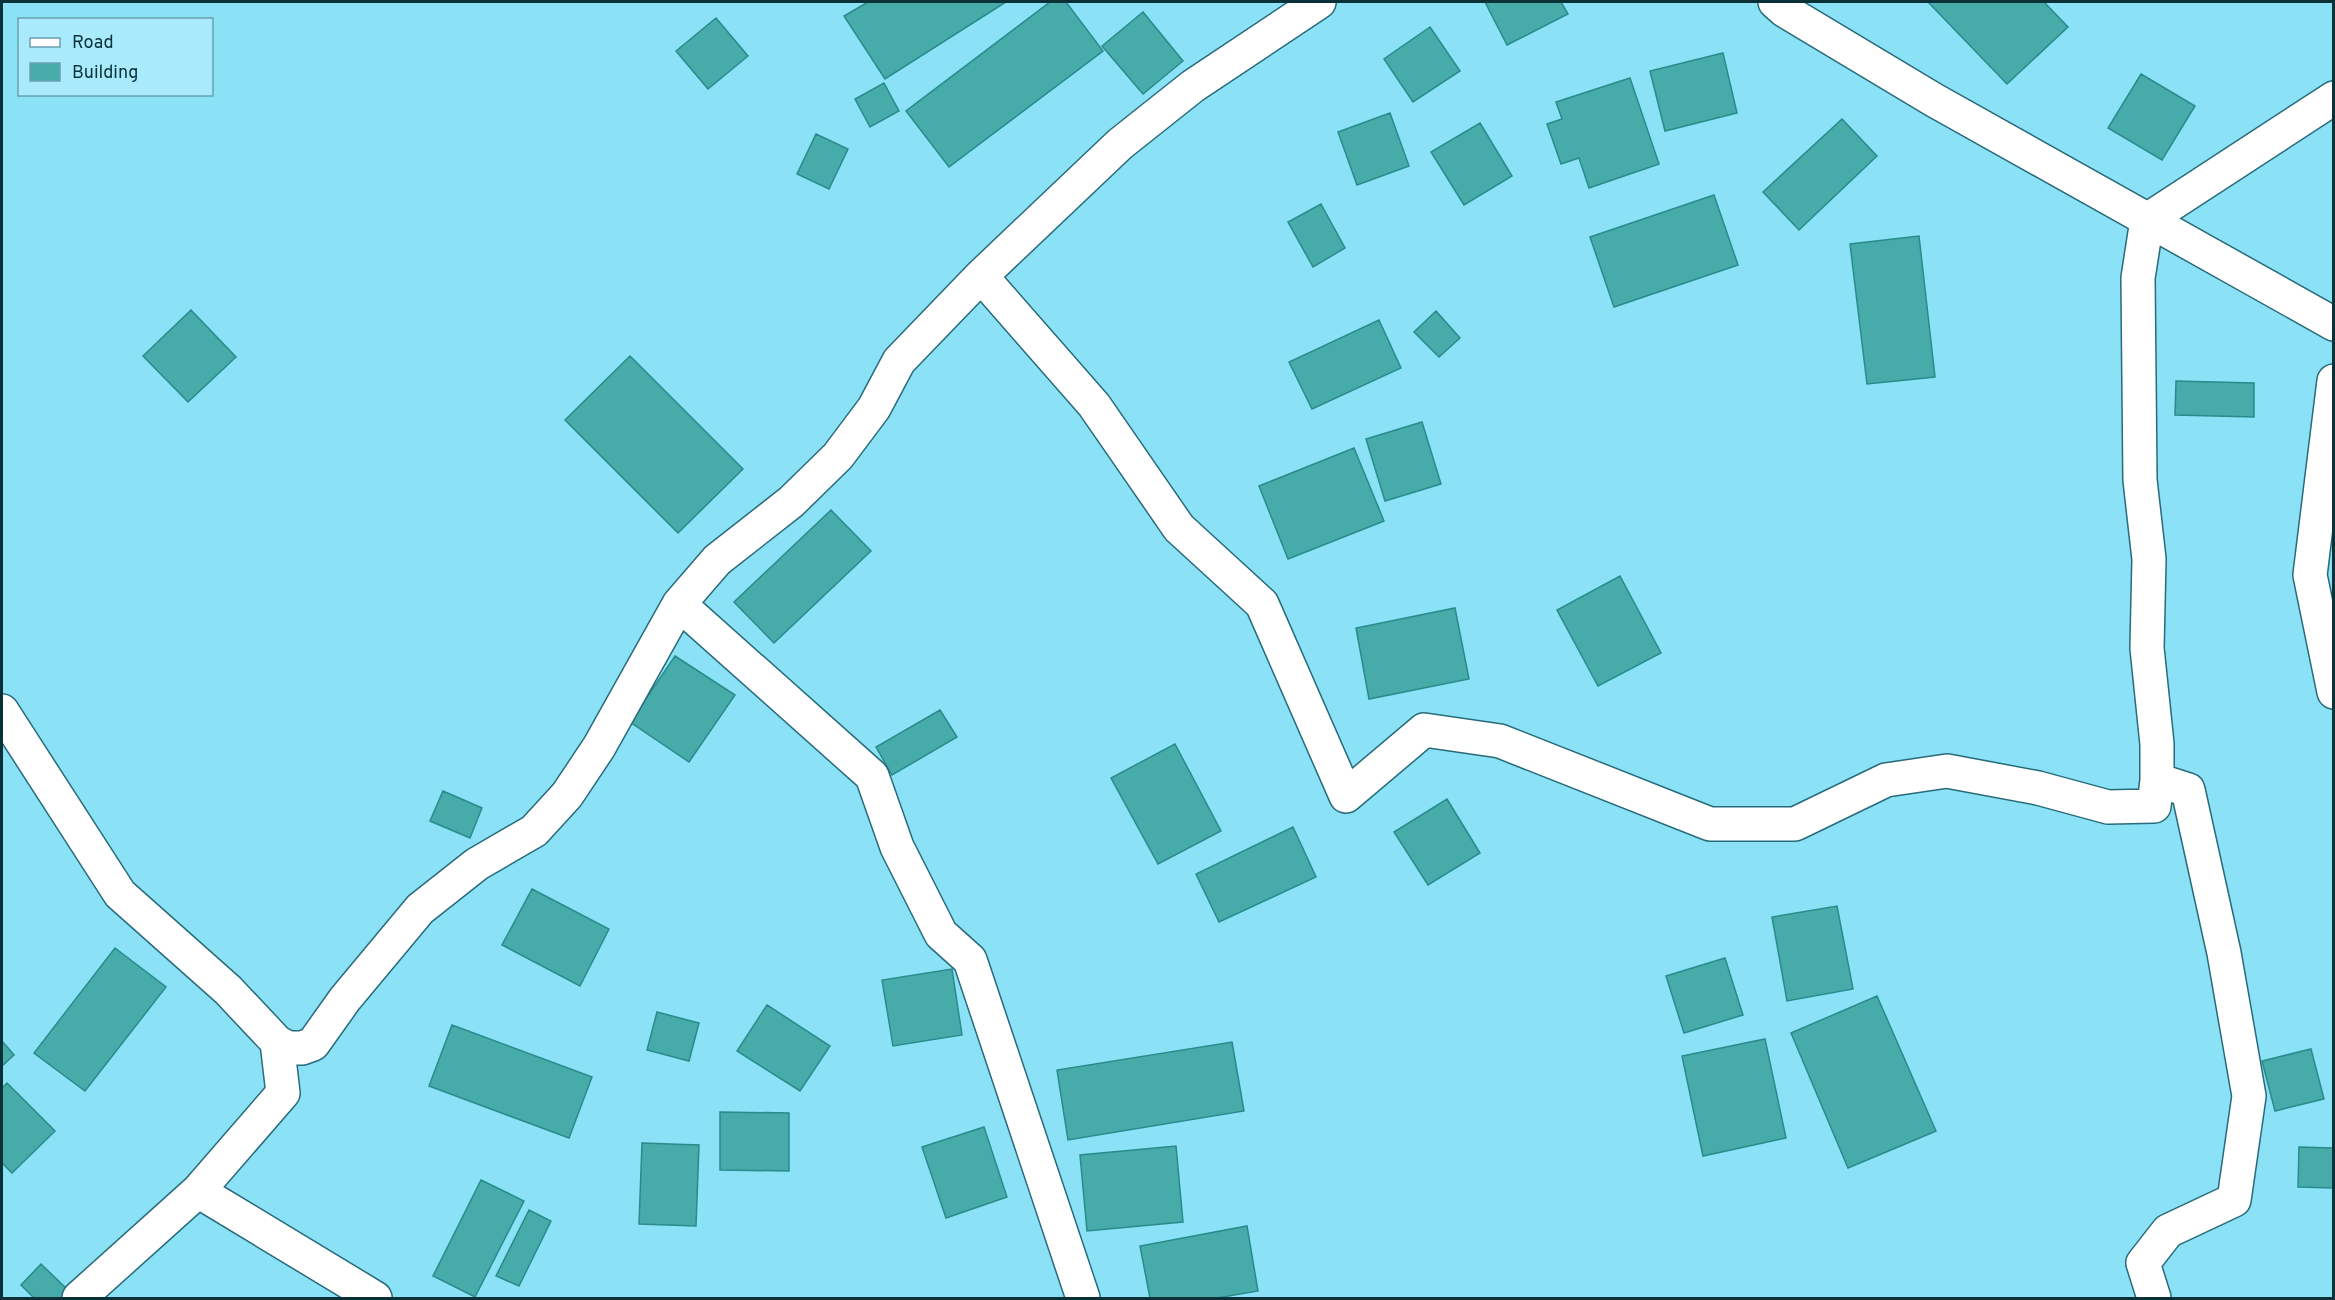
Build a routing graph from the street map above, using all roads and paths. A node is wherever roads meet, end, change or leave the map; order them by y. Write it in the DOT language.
graph roads {
  1 [pos="1319,2"];
  2 [pos="1775,2"];
  3 [pos="2334,98"];
  4 [pos="2147,220"];
  5 [pos="981,276"];
  6 [pos="2334,324"];
  7 [pos="2334,381"];
  8 [pos="679,604"];
  9 [pos="2334,692"];
  10 [pos="2,711"];
  11 [pos="2157,780"];
  12 [pos="277,1042"];
  13 [pos="198,1191"];
  14 [pos="79,1299"];
  15 [pos="375,1299"];
  16 [pos="1083,1299"];
  17 [pos="2154,1299"];
  1 -- 5 [label="street"];
  2 -- 4 [label="street"];
  3 -- 4 [label="street"];
  4 -- 6 [label="street"];
  4 -- 11 [label="street"];
  5 -- 8 [label="street"];
  5 -- 11 [label="street"];
  7 -- 9 [label="street"];
  8 -- 12 [label="street"];
  8 -- 16 [label="street"];
  10 -- 12 [label="street"];
  11 -- 17 [label="street"];
  12 -- 13 [label="street"];
  13 -- 14 [label="street"];
  13 -- 15 [label="street"];
}
